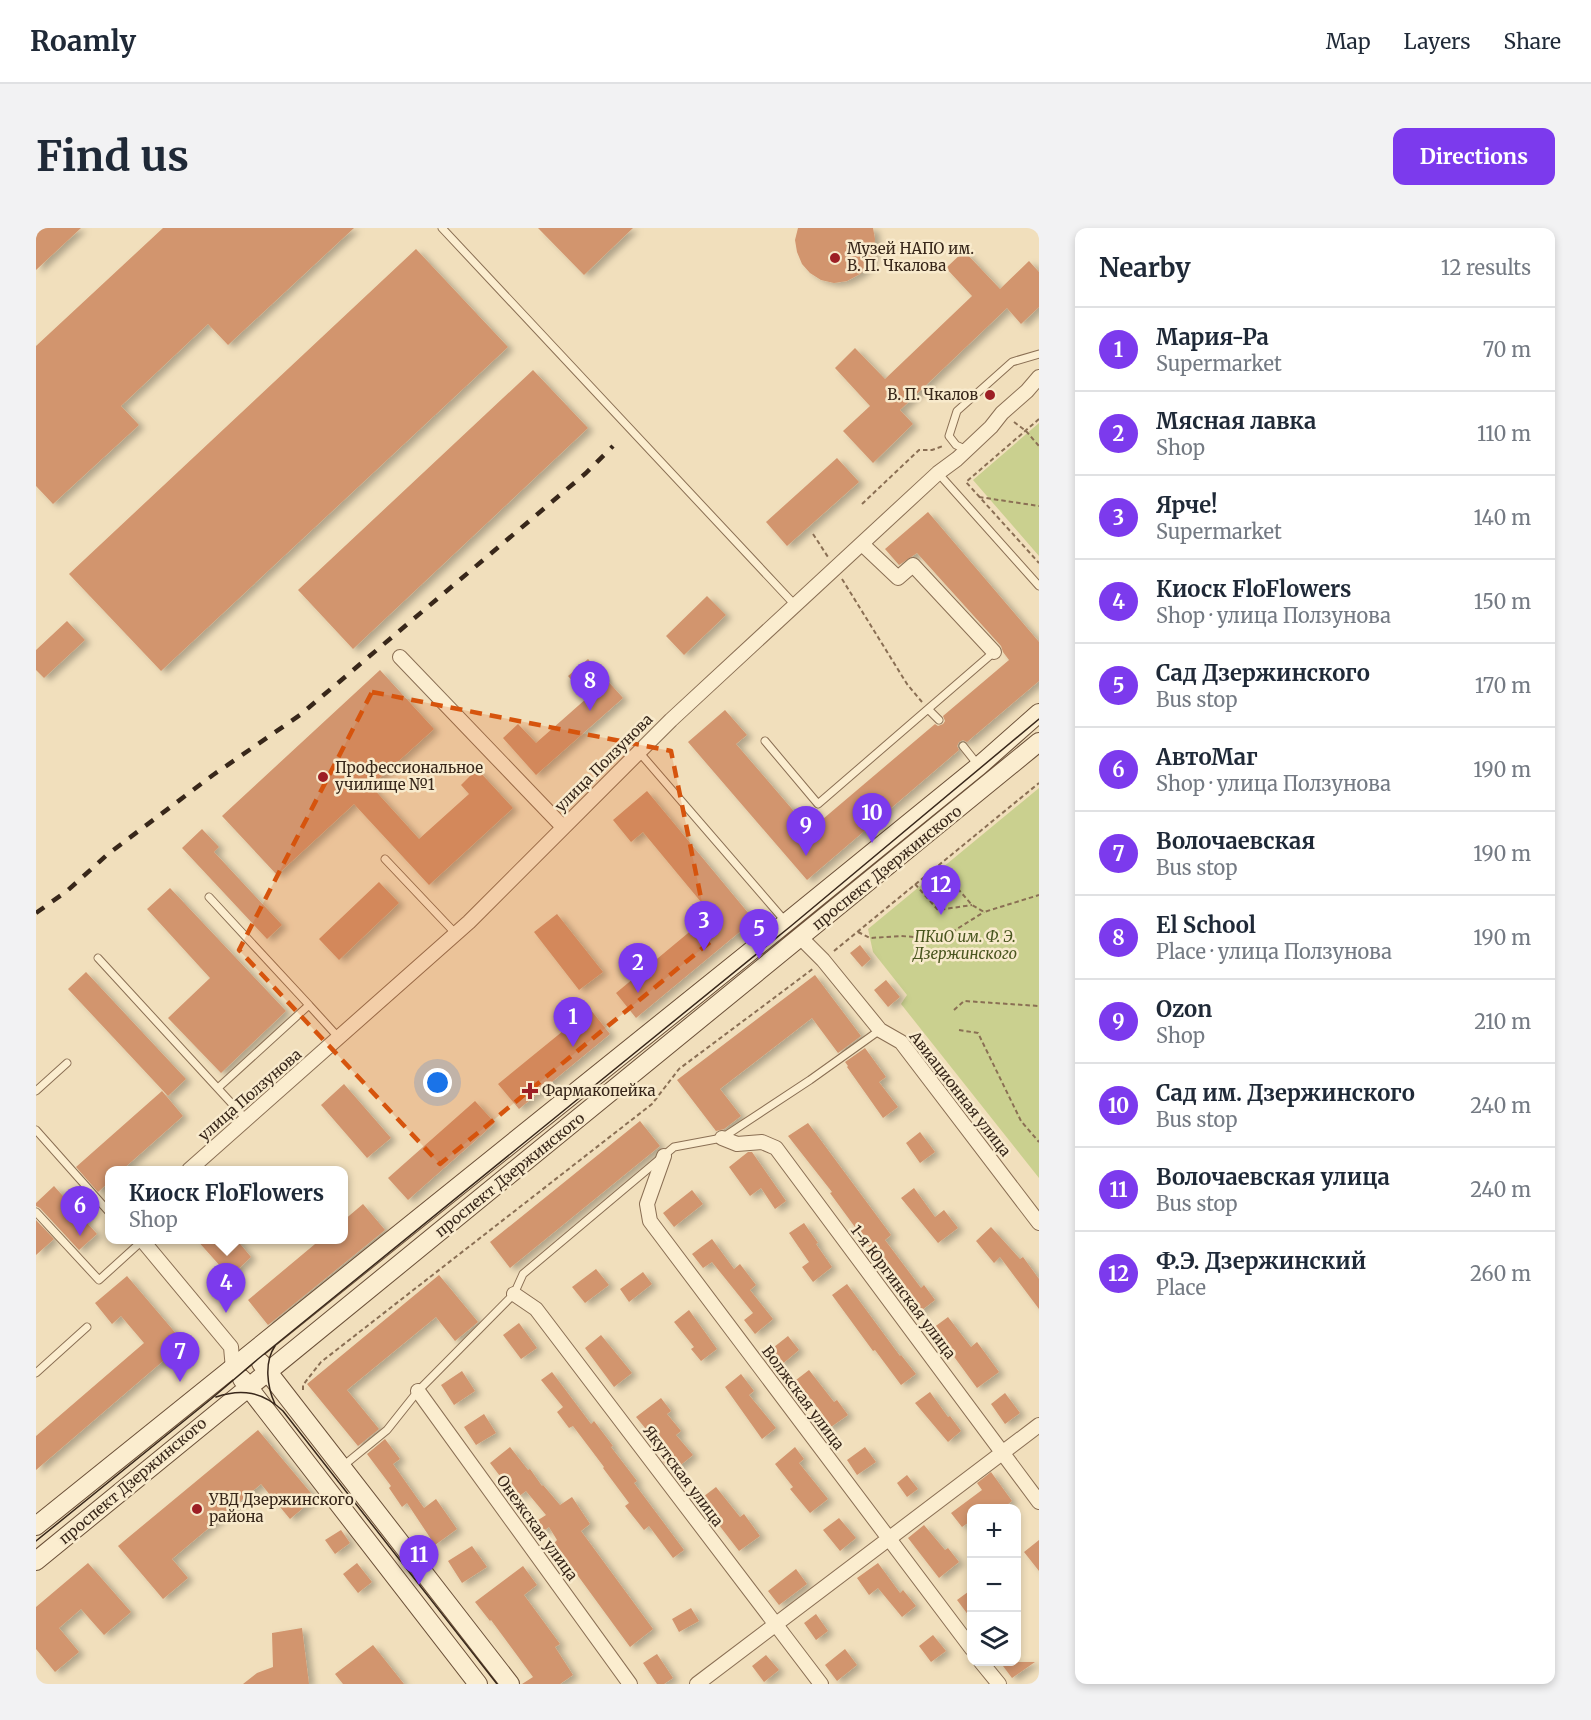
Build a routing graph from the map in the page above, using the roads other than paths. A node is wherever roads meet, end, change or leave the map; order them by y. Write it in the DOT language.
graph roads {
  1 [pos="442,228"];
  2 [pos="1039,354"];
  3 [pos="1039,377"];
  4 [pos="967,450"];
  5 [pos="938,473"];
  6 [pos="862,544"];
  7 [pos="1039,585"];
  8 [pos="795,605"];
  9 [pos="994,652"];
  10 [pos="400,657"];
  11 [pos="928,709"];
  12 [pos="1039,713"];
  13 [pos="939,720"];
  14 [pos="765,741"];
  15 [pos="1039,742"];
  16 [pos="963,746"];
  17 [pos="638,752"];
  18 [pos="979,766"];
  19 [pos="992,781"];
  20 [pos="563,827"];
  21 [pos="386,860"];
  22 [pos="209,897"];
  23 [pos="787,922"];
  24 [pos="456,934"];
  25 [pos="801,938"];
  26 [pos="98,958"];
  27 [pos="309,1005"];
  28 [pos="880,1030"];
  29 [pos="339,1038"];
  30 [pos="67,1063"];
  31 [pos="218,1088"];
  32 [pos="36,1091"];
  33 [pos="246,1119"];
  34 [pos="36,1130"];
  35 [pos="722,1138"];
  36 [pos="664,1156"];
  37 [pos="193,1166"];
  38 [pos="105,1208"];
  39 [pos="36,1212"];
  40 [pos="1039,1223"];
  41 [pos="138,1244"];
  42 [pos="145,1244"];
  43 [pos="514,1294"];
  44 [pos="87,1327"];
  45 [pos="231,1347"];
  46 [pos="253,1353"];
  47 [pos="233,1369"];
  48 [pos="268,1372"];
  49 [pos="36,1373"];
  50 [pos="249,1387"];
  51 [pos="418,1391"];
  52 [pos="1039,1425"];
  53 [pos="1002,1453"];
  54 [pos="342,1467"];
  55 [pos="1039,1502"];
  56 [pos="36,1526"];
  57 [pos="888,1540"];
  58 [pos="36,1561"];
  59 [pos="775,1625"];
  60 [pos="967,1643"];
  61 [pos="984,1666"];
  62 [pos="474,1683"];
  63 [pos="510,1684"];
  64 [pos="630,1684"];
  65 [pos="697,1684"];
  66 [pos="821,1684"];
  67 [pos="999,1684"];
  1 -- 8 [label="lane"];
  2 -- 4 [label="lane"];
  3 -- 4 [label="street, улица Ползунова"];
  4 -- 5 [label="street, улица Ползунова"];
  5 -- 6 [label="street, улица Ползунова"];
  5 -- 7 [label="lane"];
  6 -- 8 [label="street, улица Ползунова"];
  6 -- 9 [label="street"];
  8 -- 17 [label="street, улица Ползунова"];
  9 -- 11 [label="lane"];
  10 -- 20 [label="street"];
  11 -- 13 [label="lane"];
  11 -- 14 [label="lane"];
  12 -- 18 [label="main road, проспект Дзержинского"];
  15 -- 19 [label="main road, проспект Дзержинского"];
  16 -- 18 [label="lane"];
  17 -- 20 [label="street, улица Ползунова"];
  17 -- 23 [label="lane"];
  18 -- 19 [label="lane"];
  18 -- 23 [label="main road, проспект Дзержинского"];
  19 -- 25 [label="main road, проспект Дзержинского"];
  20 -- 24 [label="street, улица Ползунова"];
  21 -- 24 [label="lane"];
  22 -- 27 [label="lane"];
  23 -- 25 [label="main road"];
  23 -- 46 [label="main road, проспект Дзержинского"];
  24 -- 29 [label="street, улица Ползунова"];
  25 -- 28 [label="street, Авиационная улица"];
  25 -- 48 [label="main road, проспект Дзержинского"];
  26 -- 31 [label="lane"];
  27 -- 29 [label="lane"];
  27 -- 31 [label="lane"];
  28 -- 35 [label="lane"];
  28 -- 40 [label="street, Авиационная улица"];
  29 -- 33 [label="street, улица Ползунова"];
  30 -- 32 [label="lane"];
  31 -- 33 [label="lane"];
  33 -- 37 [label="street, улица Ползунова"];
  34 -- 38 [label="lane"];
  35 -- 36 [label="lane"];
  35 -- 53 [label="street, 1-я Юргинская улица"];
  36 -- 43 [label="lane"];
  36 -- 57 [label="street, Волжская улица"];
  39 -- 41 [label="lane"];
  42 -- 45 [label="street"];
  43 -- 51 [label="lane"];
  43 -- 59 [label="street, Якутская улица"];
  44 -- 49 [label="lane"];
  45 -- 46 [label="street"];
  45 -- 47 [label="street"];
  46 -- 47 [label="main road, проспект Дзержинского"];
  46 -- 48 [label="main road"];
  47 -- 50 [label="main road"];
  47 -- 56 [label="main road, проспект Дзержинского"];
  48 -- 50 [label="main road, проспект Дзержинского"];
  48 -- 54 [label="main road"];
  50 -- 58 [label="main road, проспект Дзержинского"];
  50 -- 62 [label="main road"];
  51 -- 54 [label="lane"];
  51 -- 64 [label="street, Онежская улица"];
  52 -- 53 [label="street"];
  53 -- 55 [label="street, 1-я Юргинская улица"];
  53 -- 57 [label="street"];
  54 -- 63 [label="main road"];
  57 -- 59 [label="street"];
  57 -- 60 [label="street, Волжская улица"];
  59 -- 65 [label="street"];
  59 -- 66 [label="street, Якутская улица"];
  61 -- 67 [label="street"];
}
